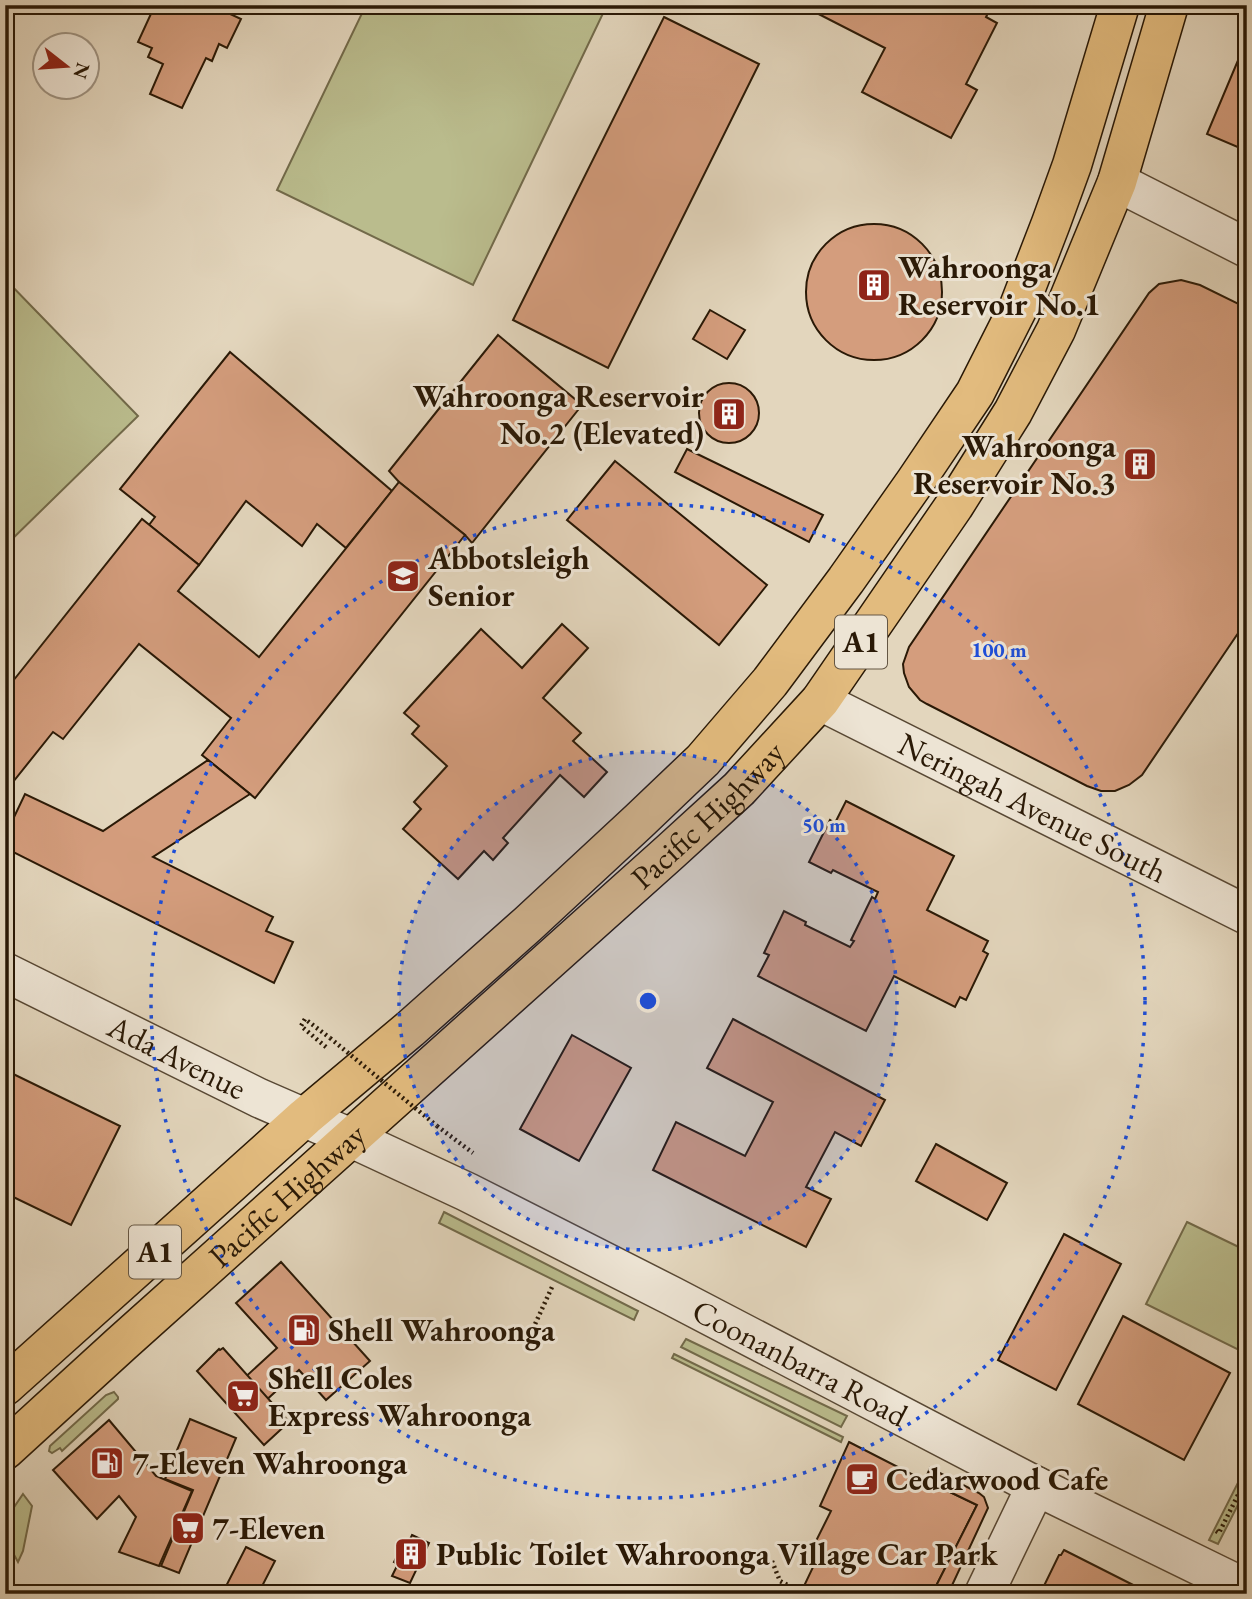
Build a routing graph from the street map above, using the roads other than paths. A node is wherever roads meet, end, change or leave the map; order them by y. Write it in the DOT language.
graph roads {
  1 [pos="1121,5"];
  2 [pos="1169,5"];
  3 [pos="1117,182"];
  4 [pos="1247,248"];
  5 [pos="820,701"];
  6 [pos="1247,915"];
  7 [pos="5,972"];
  8 [pos="305,1117"];
  9 [pos="351,1138"];
  10 [pos="5,1386"];
  11 [pos="5,1450"];
  12 [pos="1036,1486"];
  13 [pos="1240,1589"];
  14 [pos="984,1594"];
  1 -- 8 [label="highway, Pacific Highway / A1"];
  2 -- 3 [label="highway, Pacific Highway / A1"];
  3 -- 4 [label="street"];
  3 -- 5 [label="highway, Pacific Highway / A1"];
  5 -- 6 [label="street, Neringah Avenue South"];
  5 -- 9 [label="highway, Pacific Highway / A1"];
  7 -- 8 [label="street, Ada Avenue"];
  8 -- 9 [label="street, Ada Avenue"];
  8 -- 10 [label="highway, Pacific Highway / A1"];
  9 -- 11 [label="highway, Pacific Highway / A1"];
  9 -- 12 [label="street, Coonanbarra Road"];
  12 -- 13 [label="street, Coonanbarra Road"];
  12 -- 14 [label="street"];
}
